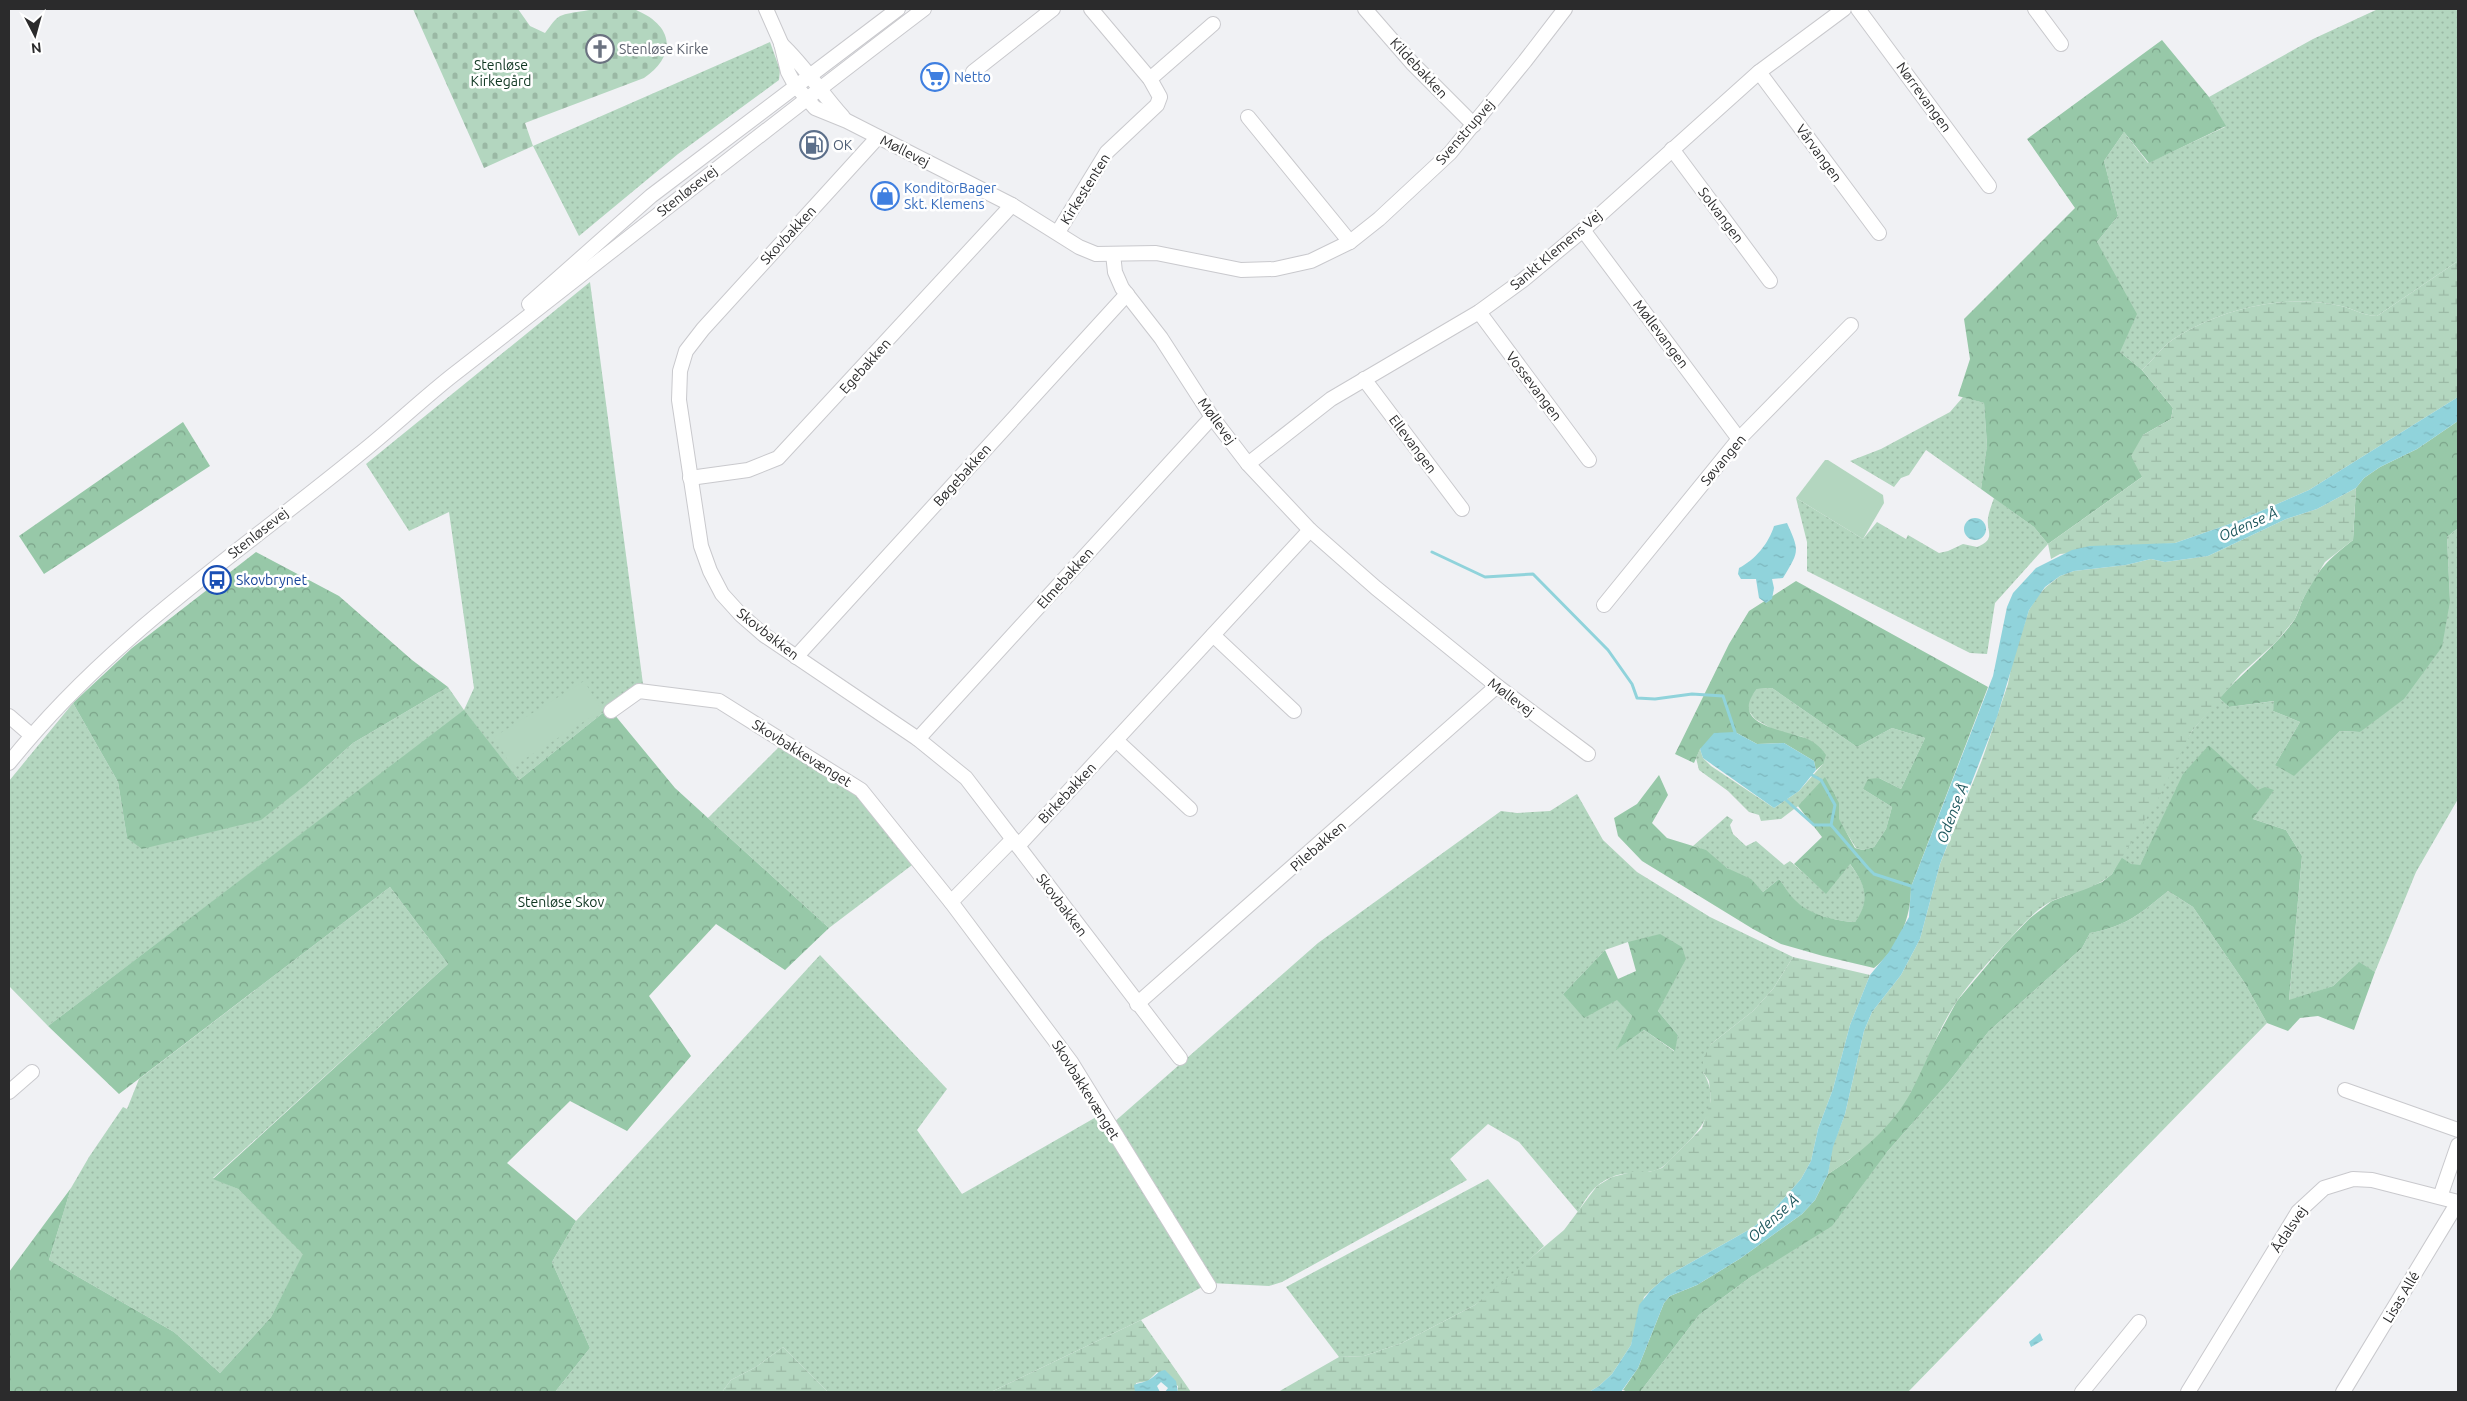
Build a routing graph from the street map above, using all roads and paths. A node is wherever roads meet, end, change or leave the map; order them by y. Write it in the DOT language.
graph roads {
  1 [pos="766,9"];
  2 [pos="898,9"];
  3 [pos="924,9"];
  4 [pos="1053,9"];
  5 [pos="1092,9"];
  6 [pos="1365,9"];
  7 [pos="1565,9"];
  8 [pos="1844,9"];
  9 [pos="1858,9"];
  10 [pos="2035,9"];
  11 [pos="1213,24"];
  12 [pos="781,43"];
  13 [pos="2061,44"];
  14 [pos="973,72"];
  15 [pos="1759,72"];
  16 [pos="809,75"];
  17 [pos="1150,79"];
  18 [pos="795,85"];
  19 [pos="818,89"];
  20 [pos="806,98"];
  21 [pos="1248,117"];
  22 [pos="847,121"];
  23 [pos="1474,125"];
  24 [pos="878,137"];
  25 [pos="1672,148"];
  26 [pos="1989,186"];
  27 [pos="1012,205"];
  28 [pos="1583,230"];
  29 [pos="1058,232"];
  30 [pos="1879,233"];
  31 [pos="1350,242"];
  32 [pos="1114,254"];
  33 [pos="1770,281"];
  34 [pos="1127,294"];
  35 [pos="1479,312"];
  36 [pos="1851,325"];
  37 [pos="452,376"];
  38 [pos="1364,378"];
  39 [pos="1212,417"];
  40 [pos="1739,439"];
  41 [pos="1589,460"];
  42 [pos="1248,464"];
  43 [pos="690,478"];
  44 [pos="1462,509"];
  45 [pos="1310,530"];
  46 [pos="1604,605"];
  47 [pos="1213,635"];
  48 [pos="796,657"];
  49 [pos="1497,686"];
  50 [pos="1294,710"];
  51 [pos="611,711"];
  52 [pos="9,716"];
  53 [pos="31,735"];
  54 [pos="918,739"];
  55 [pos="1116,740"];
  56 [pos="1588,754"];
  57 [pos="9,762"];
  58 [pos="1190,809"];
  59 [pos="1015,843"];
  60 [pos="951,902"];
  61 [pos="1137,1004"];
  62 [pos="1180,1058"];
  63 [pos="32,1072"];
  64 [pos="2345,1090"];
  65 [pos="9,1092"];
  66 [pos="2458,1130"];
  67 [pos="2458,1145"];
  68 [pos="2440,1197"];
  69 [pos="2458,1202"];
  70 [pos="1209,1286"];
  71 [pos="2139,1322"];
  72 [pos="2082,1392"];
  73 [pos="2188,1392"];
  74 [pos="2343,1392"];
  1 -- 12 [label="street"];
  2 -- 16 [label="street, Stenløsevej"];
  3 -- 19 [label="street, Stenløsevej"];
  4 -- 14 [label="street"];
  5 -- 17 [label="street, Kirkestenten"];
  6 -- 23 [label="street, Kildebakken"];
  7 -- 23 [label="street, Svenstrupvej"];
  8 -- 15 [label="street, Sankt Klemens Vej"];
  9 -- 26 [label="street, Nørrevangen"];
  10 -- 13 [label="street"];
  11 -- 17 [label="street"];
  12 -- 16 [label="street, Møllevej"];
  12 -- 18 [label="street, Møllevej"];
  15 -- 25 [label="street, Sankt Klemens Vej"];
  15 -- 30 [label="street, Vårvangen"];
  16 -- 18 [label="street, Stenløsevej"];
  16 -- 19 [label="street, Møllevej"];
  17 -- 29 [label="street, Kirkestenten"];
  18 -- 20 [label="street, Møllevej"];
  18 -- 37 [label="street, Stenløsevej"];
  19 -- 20 [label="street, Stenløsevej"];
  19 -- 22 [label="street, Møllevej"];
  20 -- 22 [label="street, Møllevej"];
  20 -- 37 [label="street, Stenløsevej"];
  21 -- 31 [label="street"];
  22 -- 24 [label="street, Møllevej"];
  23 -- 31 [label="street, Svenstrupvej"];
  24 -- 27 [label="street, Møllevej"];
  24 -- 43 [label="street, Skovbakken"];
  25 -- 28 [label="street, Sankt Klemens Vej"];
  25 -- 33 [label="street, Solvangen"];
  27 -- 29 [label="street, Møllevej"];
  27 -- 43 [label="street, Egebakken"];
  28 -- 35 [label="street, Sankt Klemens Vej"];
  28 -- 40 [label="street, Møllevangen"];
  29 -- 32 [label="street, Møllevej"];
  31 -- 32 [label="street, Svenstrupvej"];
  32 -- 34 [label="street, Møllevej"];
  34 -- 39 [label="street, Møllevej"];
  34 -- 48 [label="street, Bøgebakken"];
  35 -- 38 [label="street, Sankt Klemens Vej"];
  35 -- 41 [label="street, Vossevangen"];
  36 -- 40 [label="street, Søvangen"];
  37 -- 53 [label="street, Stenløsevej"];
  38 -- 42 [label="street, Sankt Klemens Vej"];
  38 -- 44 [label="street, Ellevangen"];
  39 -- 42 [label="street, Møllevej"];
  39 -- 54 [label="street, Elmebakken"];
  40 -- 46 [label="street, Søvangen"];
  42 -- 45 [label="street, Møllevej"];
  43 -- 48 [label="street, Skovbakken"];
  45 -- 47 [label="street, Birkebakken"];
  45 -- 49 [label="street, Møllevej"];
  47 -- 50 [label="street"];
  47 -- 55 [label="street, Birkebakken"];
  48 -- 54 [label="street, Skovbakken"];
  49 -- 56 [label="street, Møllevej"];
  49 -- 61 [label="street, Pilebakken"];
  51 -- 60 [label="street, Skovbakkevænget"];
  52 -- 53 [label="street"];
  53 -- 57 [label="street, Stenløsevej"];
  54 -- 59 [label="street, Skovbakken"];
  55 -- 58 [label="street"];
  55 -- 59 [label="street, Birkebakken"];
  59 -- 60 [label="street"];
  59 -- 61 [label="street, Skovbakken"];
  60 -- 70 [label="street, Skovbakkevænget"];
  61 -- 62 [label="street, Skovbakken"];
  63 -- 65 [label="street"];
  64 -- 66 [label="street"];
  67 -- 68 [label="street"];
  68 -- 69 [label="street, Ådalsvej"];
  68 -- 73 [label="street, Ådalsvej"];
  69 -- 74 [label="street, Lisas Allé"];
  71 -- 72 [label="street"];
}
